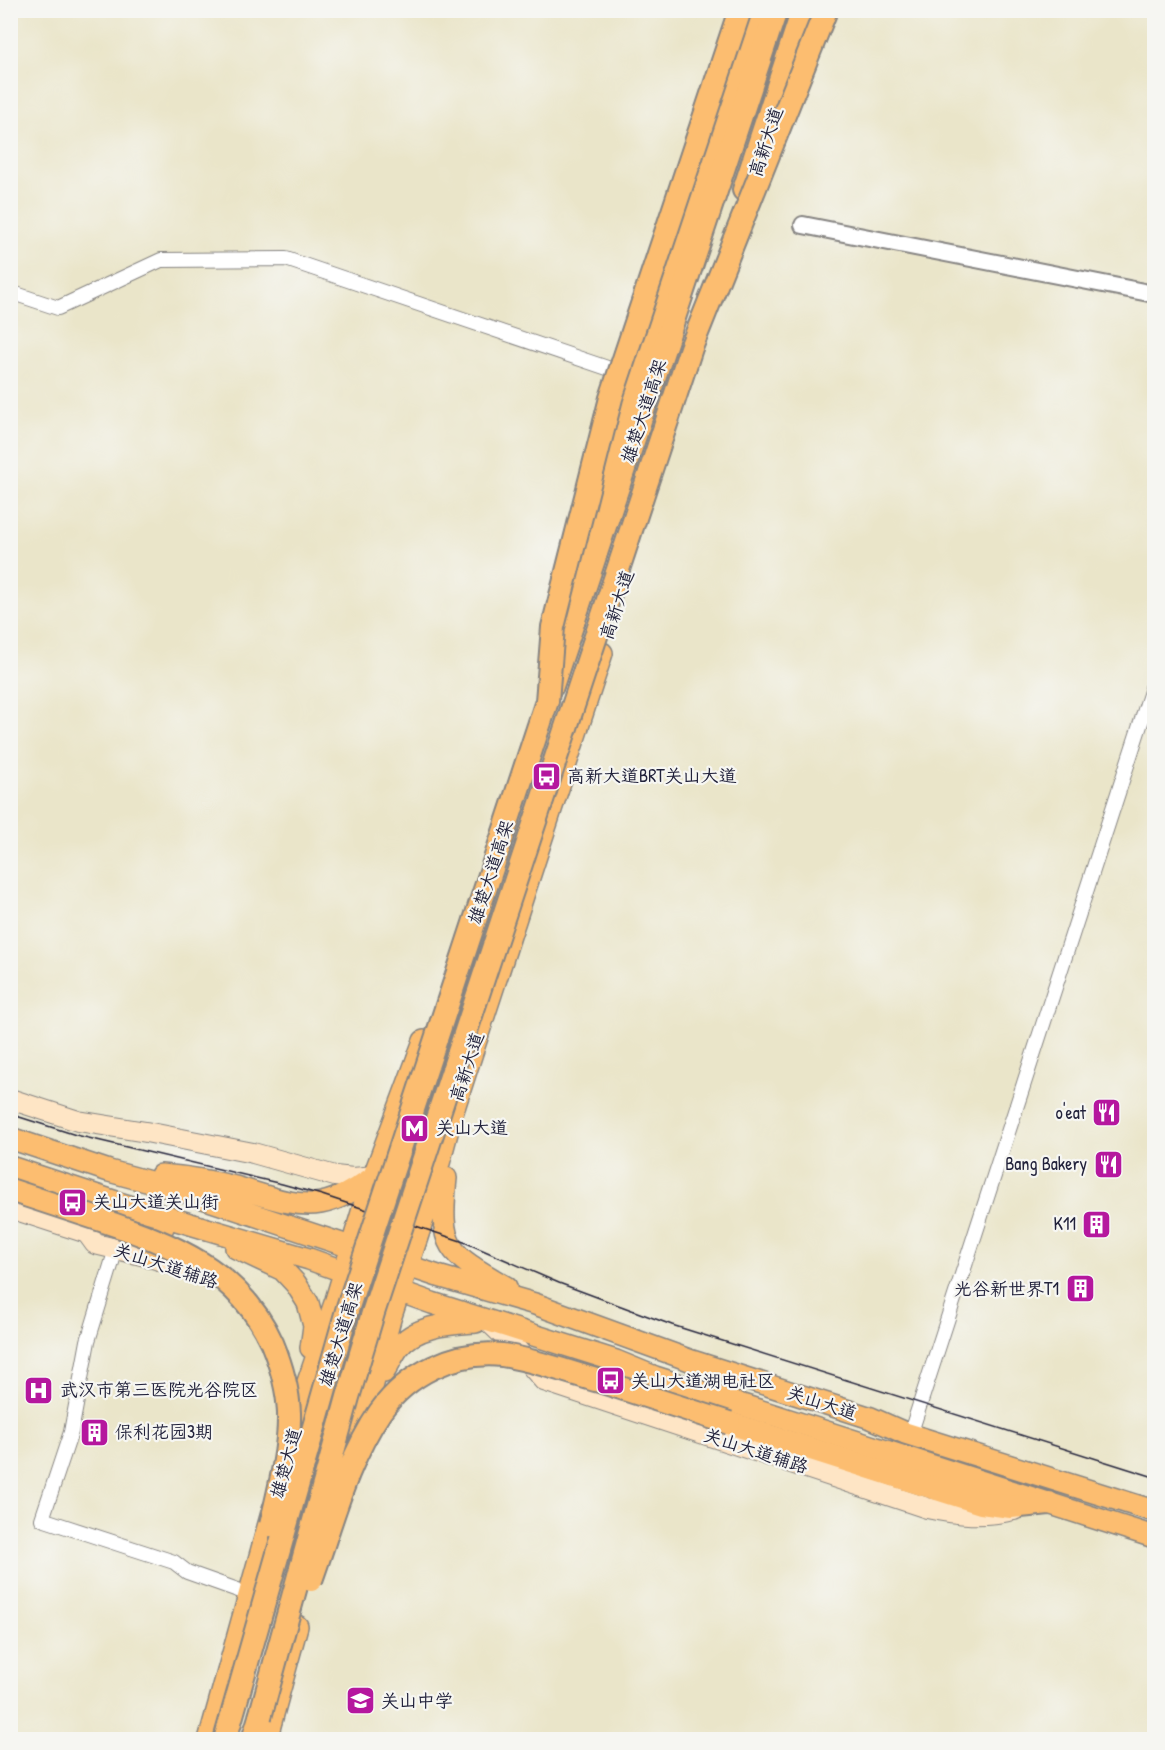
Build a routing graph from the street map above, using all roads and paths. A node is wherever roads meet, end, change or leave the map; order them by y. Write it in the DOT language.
graph roads {
  1 [pos="740,10"];
  2 [pos="759,10"];
  3 [pos="772,10"];
  4 [pos="777,10"];
  5 [pos="803,10"];
  6 [pos="810,10"];
  7 [pos="826,10"];
  8 [pos="741,116"];
  9 [pos="803,225"];
  10 [pos="10,292"];
  11 [pos="1155,294"];
  12 [pos="691,348"];
  13 [pos="636,377"];
  14 [pos="1155,682"];
  15 [pos="547,701"];
  16 [pos="10,1099"];
  17 [pos="452,1114"];
  18 [pos="10,1138"];
  19 [pos="10,1167"];
  20 [pos="110,1171"];
  21 [pos="372,1182"];
  22 [pos="10,1190"];
  23 [pos="99,1196"];
  24 [pos="10,1208"];
  25 [pos="168,1216"];
  26 [pos="87,1233"];
  27 [pos="352,1247"];
  28 [pos="116,1249"];
  29 [pos="150,1257"];
  30 [pos="408,1266"];
  31 [pos="345,1272"];
  32 [pos="399,1292"];
  33 [pos="535,1304"];
  34 [pos="489,1322"];
  35 [pos="307,1385"];
  36 [pos="369,1399"];
  37 [pos="910,1435"];
  38 [pos="293,1436"];
  39 [pos="1049,1503"];
  40 [pos="1155,1511"];
  41 [pos="1155,1537"];
  42 [pos="249,1594"];
  43 [pos="260,1716"];
  44 [pos="209,1740"];
  45 [pos="220,1740"];
  46 [pos="225,1740"];
  47 [pos="253,1740"];
  48 [pos="266,1740"];
  1 -- 15 [label="highway, bridge"];
  2 -- 13 [label="main road"];
  3 -- 8 [label="highway"];
  4 -- 8 [label="highway, 雄楚大道高架"];
  5 -- 12 [label="highway, 雄楚大道高架, bridge"];
  6 -- 17 [label="main road, 高新大道"];
  7 -- 12 [label="highway, bridge"];
  8 -- 15 [label="highway, 雄楚大道高架, bridge"];
  9 -- 11 [label="street"];
  10 -- 13 [label="street"];
  12 -- 43 [label="highway, 雄楚大道高架, bridge"];
  13 -- 21 [label="main road"];
  14 -- 37 [label="street"];
  15 -- 46 [label="highway, 雄楚大道高架, bridge"];
  16 -- 21 [label="main road"];
  17 -- 30 [label="main road, 高新大道"];
  17 -- 33 [label="main road"];
  18 -- 20 [label="main road, 关山大道"];
  19 -- 23 [label="main road, 关山大道"];
  20 -- 21 [label="main road"];
  20 -- 27 [label="main road, 关山大道"];
  21 -- 27 [label="main road, 雄楚大道"];
  22 -- 45 [label="highway, bridge"];
  23 -- 25 [label="main road, 关山大道"];
  23 -- 26 [label="main road"];
  24 -- 26 [label="main road, 关山大道辅路"];
  25 -- 29 [label="main road"];
  25 -- 31 [label="main road, 关山大道"];
  25 -- 35 [label="main road"];
  26 -- 28 [label="main road, 关山大道辅路"];
  27 -- 30 [label="main road, 关山大道"];
  27 -- 31 [label="main road, 雄楚大道"];
  28 -- 29 [label="main road, 关山大道辅路"];
  28 -- 42 [label="street"];
  29 -- 38 [label="main road, 关山大道辅路"];
  30 -- 32 [label="main road"];
  30 -- 33 [label="main road, 关山大道"];
  31 -- 32 [label="main road, 关山大道"];
  31 -- 35 [label="main road, 雄楚大道"];
  32 -- 34 [label="main road, 关山大道"];
  32 -- 36 [label="main road"];
  33 -- 37 [label="main road, 关山大道"];
  34 -- 36 [label="main road"];
  34 -- 39 [label="main road, 关山大道"];
  34 -- 39 [label="main road, 关山大道辅路"];
  35 -- 38 [label="main road, 雄楚大道"];
  36 -- 48 [label="main road"];
  37 -- 40 [label="main road, 关山大道"];
  38 -- 42 [label="main road, 雄楚大道"];
  39 -- 41 [label="main road, 关山大道"];
  39 -- 43 [label="highway, bridge"];
  42 -- 44 [label="main road, 雄楚大道"];
  43 -- 47 [label="highway, 雄楚大道高架"];
}
